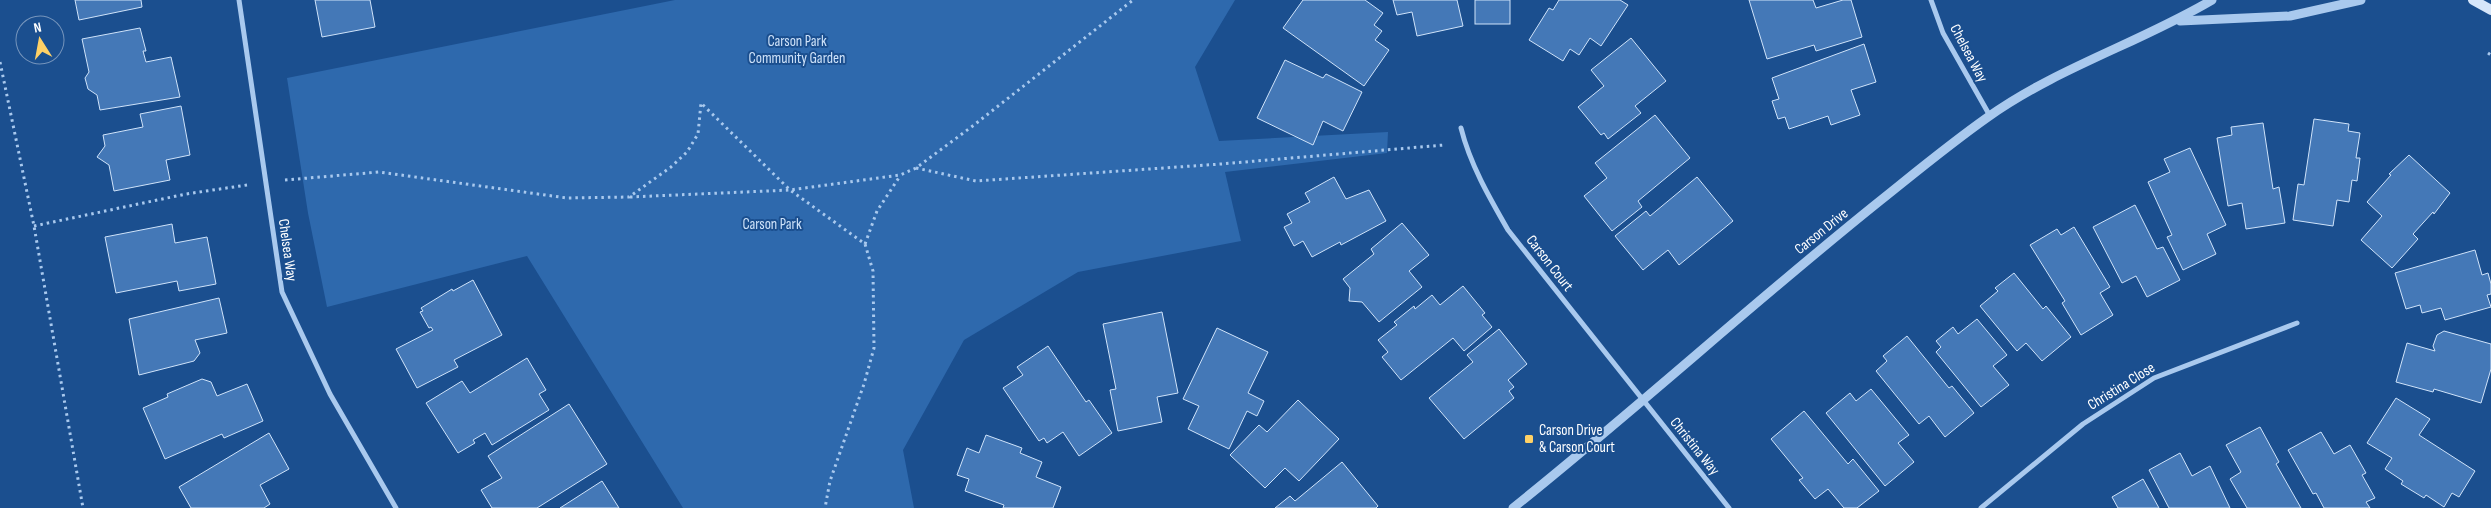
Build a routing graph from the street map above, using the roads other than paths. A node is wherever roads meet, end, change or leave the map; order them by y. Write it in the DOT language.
graph roads {
  1 [pos="238,0"];
  2 [pos="1931,0"];
  3 [pos="2212,0"];
  4 [pos="2360,0"];
  5 [pos="2473,0"];
  6 [pos="2491,10"];
  7 [pos="2177,21"];
  8 [pos="1990,116"];
  9 [pos="1461,128"];
  10 [pos="2297,323"];
  11 [pos="1641,400"];
  12 [pos="396,508"];
  13 [pos="1513,508"];
  14 [pos="1729,508"];
  15 [pos="1981,508"];
  1 -- 12 [label="street, Chelsea Way"];
  2 -- 8 [label="street, Chelsea Way"];
  3 -- 7 [label="street, Carson Drive"];
  4 -- 7 [label="street, Carson Drive"];
  5 -- 6 [label="main road"];
  7 -- 8 [label="street, Carson Drive"];
  8 -- 11 [label="street, Carson Drive"];
  9 -- 11 [label="street, Carson Court"];
  10 -- 15 [label="street, Christina Close"];
  11 -- 13 [label="street, Carson Drive"];
  11 -- 14 [label="street, Christina Way"];
}
